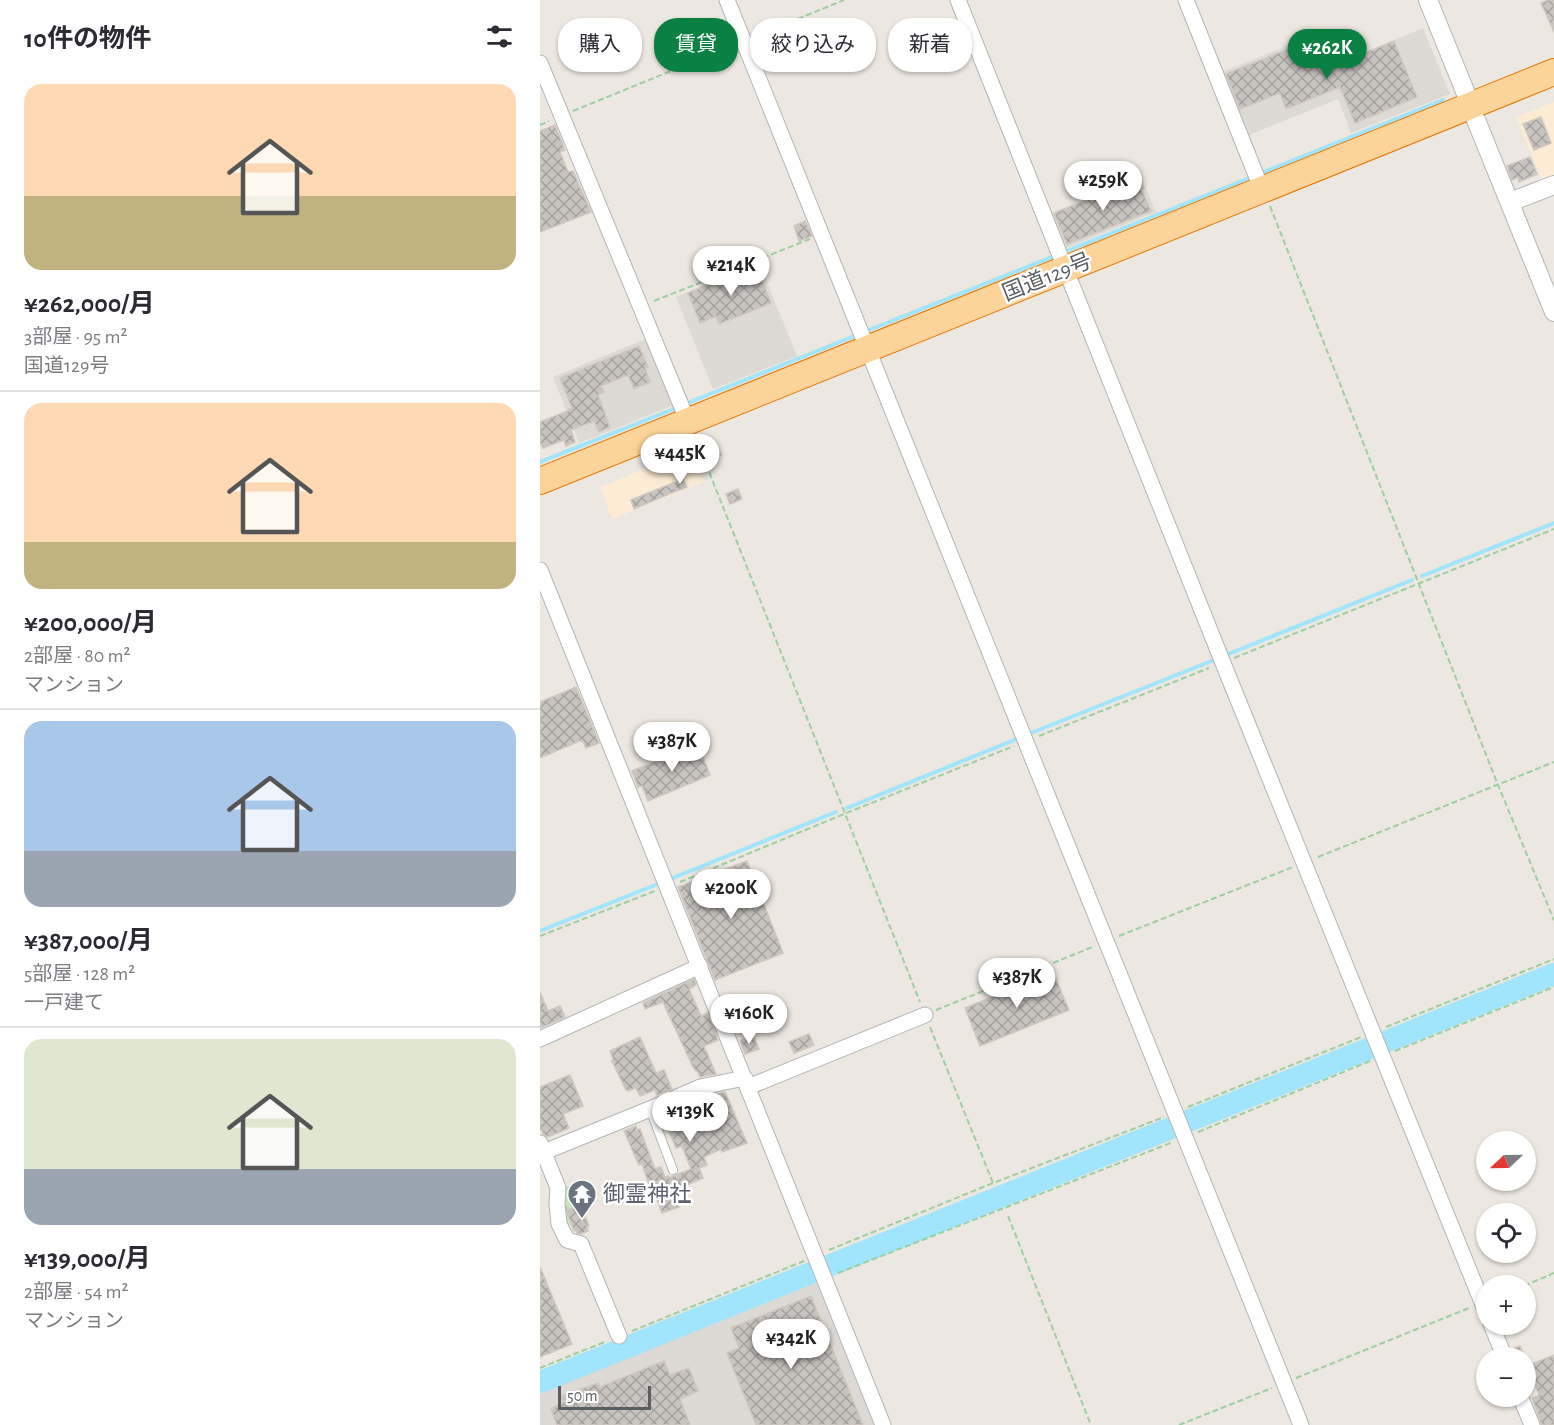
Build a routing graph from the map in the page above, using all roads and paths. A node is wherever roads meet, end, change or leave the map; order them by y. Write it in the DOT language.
graph roads {
  1 [pos="727,0"];
  2 [pos="844,0"];
  3 [pos="958,0"];
  4 [pos="1186,0"];
  5 [pos="1428,0"];
  6 [pos="744,41"];
  7 [pos="540,63"];
  8 [pos="1554,72"];
  9 [pos="1554,88"];
  10 [pos="1474,113"];
  11 [pos="561,116"];
  12 [pos="540,125"];
  13 [pos="1554,184"];
  14 [pos="1260,185"];
  15 [pos="1510,202"];
  16 [pos="822,235"];
  17 [pos="1064,265"];
  18 [pos="640,306"];
  19 [pos="1554,312"];
  20 [pos="866,344"];
  21 [pos="686,416"];
  22 [pos="540,481"];
  23 [pos="540,495"];
  24 [pos="1554,529"];
  25 [pos="540,570"];
  26 [pos="1418,584"];
  27 [pos="1223,663"];
  28 [pos="1024,738"];
  29 [pos="1554,762"];
  30 [pos="1497,785"];
  31 [pos="844,814"];
  32 [pos="1304,863"];
  33 [pos="667,887"];
  34 [pos="1554,920"];
  35 [pos="540,936"];
  36 [pos="1107,941"];
  37 [pos="700,966"];
  38 [pos="925,1015"];
  39 [pos="540,1040"];
  40 [pos="747,1082"];
  41 [pos="650,1109"];
  42 [pos="1176,1114"];
  43 [pos="542,1147"];
  44 [pos="673,1170"];
  45 [pos="993,1183"];
  46 [pos="1008,1216"];
  47 [pos="816,1258"];
  48 [pos="1554,1274"];
  49 [pos="1536,1281"];
  50 [pos="1476,1287"];
  51 [pos="1476,1310"];
  52 [pos="619,1336"];
  53 [pos="540,1368"];
  54 [pos="1285,1383"];
  55 [pos="1525,1407"];
  56 [pos="883,1425"];
  57 [pos="1091,1425"];
  58 [pos="1179,1425"];
  59 [pos="1301,1425"];
  60 [pos="1532,1425"];
  1 -- 6 [label="street"];
  2 -- 6 [label="path"];
  3 -- 17 [label="street"];
  4 -- 14 [label="street"];
  5 -- 10 [label="street"];
  6 -- 11 [label="path"];
  6 -- 16 [label="street"];
  7 -- 11 [label="street"];
  8 -- 10 [label="highway, 国道129号"];
  9 -- 10 [label="highway, 国道129号"];
  10 -- 14 [label="highway, 国道129号"];
  10 -- 15 [label="street"];
  11 -- 12 [label="path"];
  11 -- 18 [label="street"];
  13 -- 15 [label="street"];
  14 -- 17 [label="highway, 国道129号"];
  14 -- 26 [label="path"];
  15 -- 19 [label="street"];
  16 -- 18 [label="path"];
  16 -- 20 [label="street"];
  17 -- 20 [label="highway, 国道129号"];
  17 -- 27 [label="street"];
  18 -- 21 [label="street"];
  20 -- 21 [label="highway, 国道129号"];
  20 -- 28 [label="street"];
  21 -- 22 [label="highway, 国道129号"];
  21 -- 23 [label="highway, 国道129号"];
  21 -- 31 [label="path"];
  24 -- 26 [label="path"];
  25 -- 33 [label="street"];
  26 -- 27 [label="path"];
  26 -- 30 [label="path"];
  27 -- 28 [label="path"];
  27 -- 32 [label="street"];
  28 -- 31 [label="path"];
  28 -- 36 [label="street"];
  29 -- 30 [label="path"];
  30 -- 32 [label="path"];
  30 -- 34 [label="path"];
  31 -- 33 [label="path"];
  31 -- 38 [label="path"];
  32 -- 36 [label="path"];
  32 -- 50 [label="street"];
  33 -- 35 [label="path"];
  33 -- 37 [label="street"];
  36 -- 38 [label="path"];
  36 -- 42 [label="street"];
  37 -- 39 [label="street"];
  37 -- 40 [label="street"];
  38 -- 40 [label="street"];
  38 -- 45 [label="path"];
  40 -- 41 [label="street"];
  40 -- 47 [label="street"];
  41 -- 43 [label="street"];
  41 -- 44 [label="lane"];
  42 -- 45 [label="path"];
  42 -- 54 [label="street"];
  43 -- 52 [label="street"];
  45 -- 47 [label="path"];
  46 -- 57 [label="path"];
  47 -- 52 [label="path"];
  47 -- 56 [label="street"];
  48 -- 49 [label="path"];
  51 -- 54 [label="path"];
  52 -- 53 [label="path"];
  54 -- 58 [label="path"];
  54 -- 59 [label="street"];
  55 -- 60 [label="street"];
}
